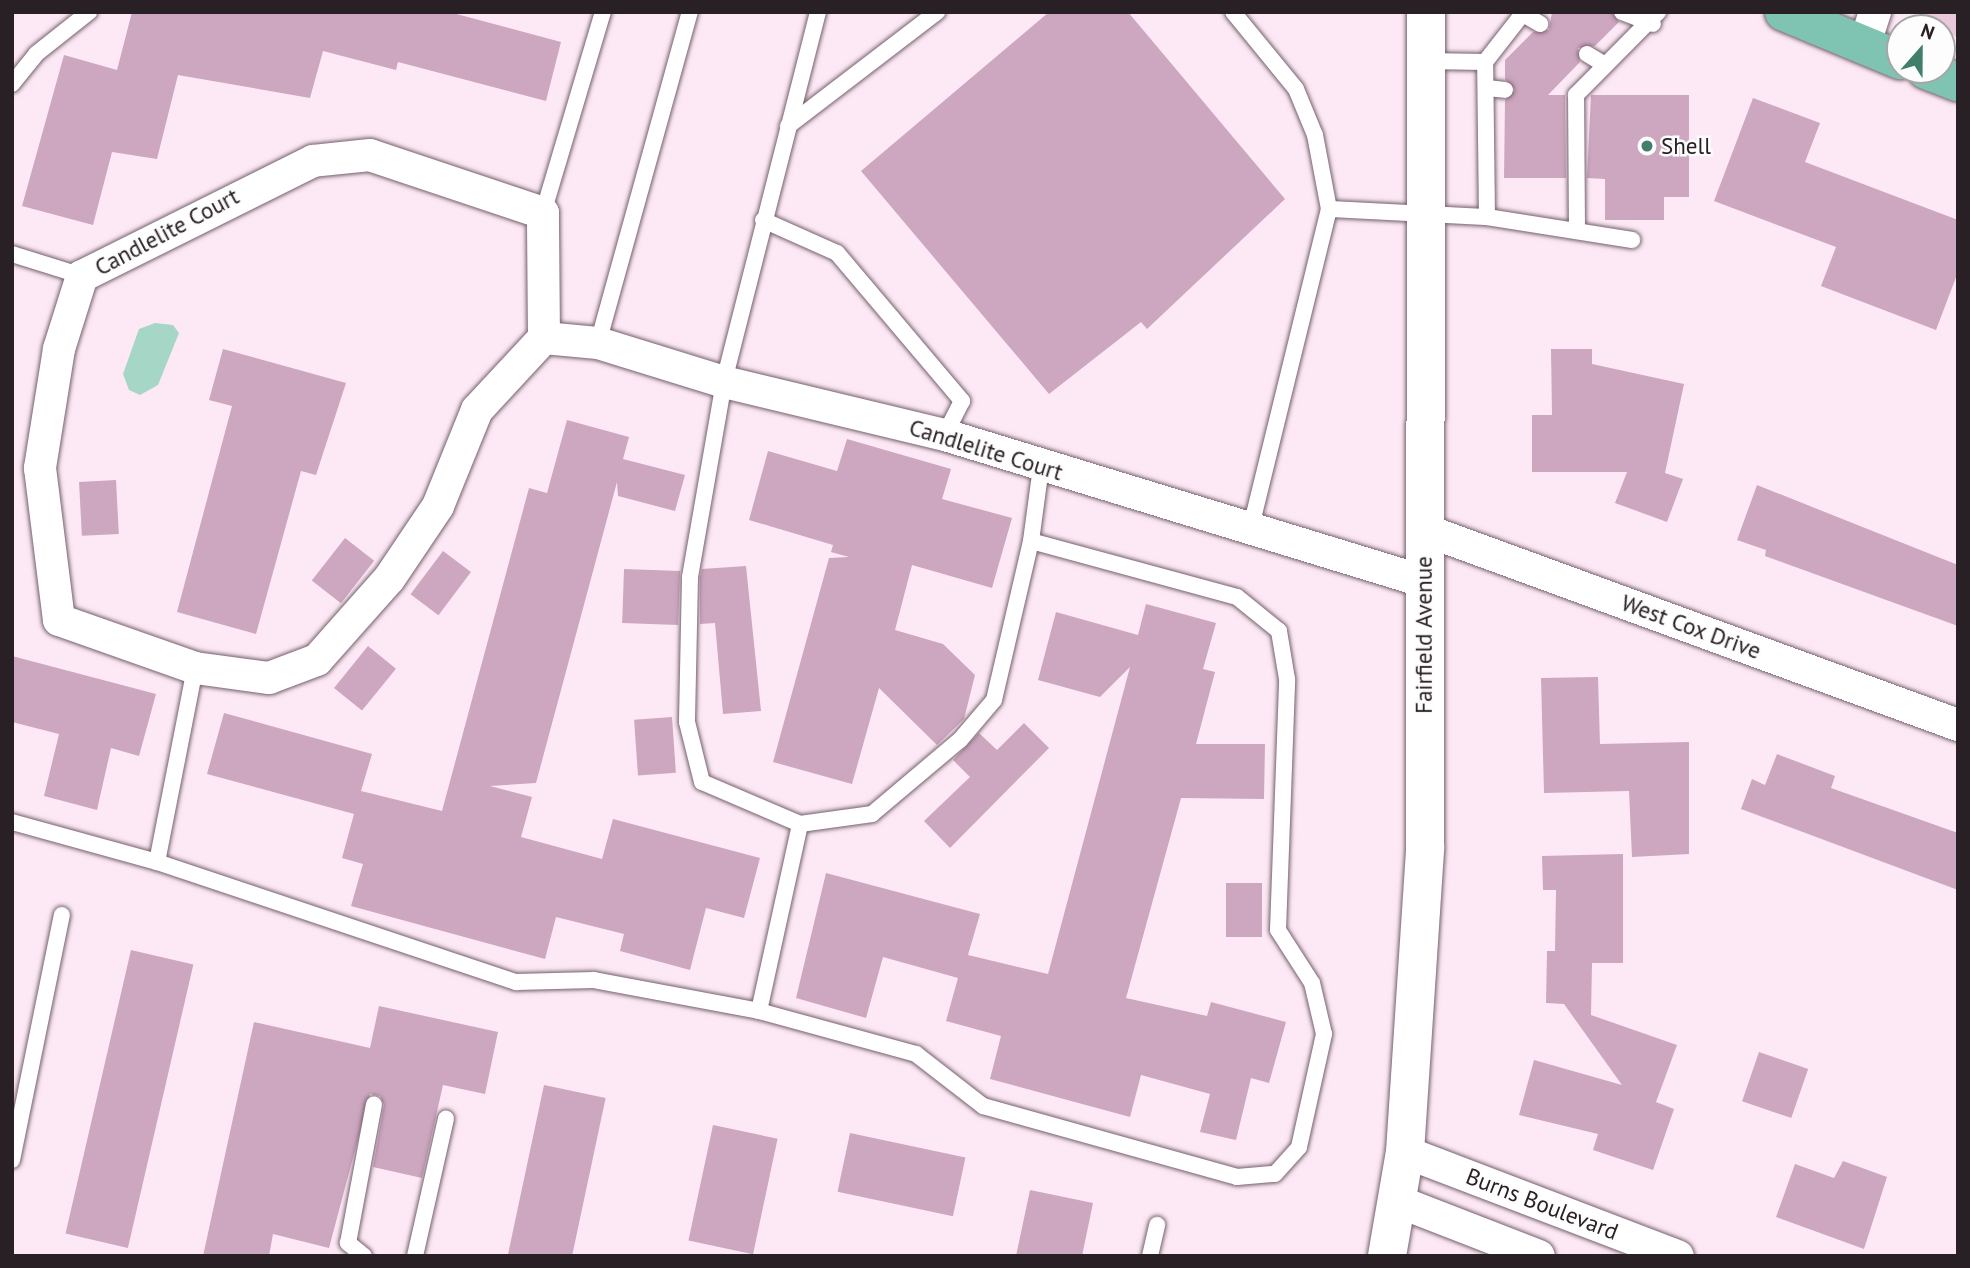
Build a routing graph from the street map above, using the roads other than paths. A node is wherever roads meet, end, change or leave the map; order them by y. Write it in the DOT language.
graph roads {
  1 [pos="89,12"];
  2 [pos="603,12"];
  3 [pos="690,12"];
  4 [pos="818,12"];
  5 [pos="937,12"];
  6 [pos="1233,12"];
  7 [pos="1426,12"];
  8 [pos="1622,12"];
  9 [pos="1784,12"];
  10 [pos="1524,13"];
  11 [pos="1655,18"];
  12 [pos="1540,24"];
  13 [pos="1870,29"];
  14 [pos="1886,46"];
  15 [pos="1587,54"];
  16 [pos="1426,61"];
  17 [pos="1485,62"];
  18 [pos="1605,65"];
  19 [pos="12,84"];
  20 [pos="1487,88"];
  21 [pos="1505,90"];
  22 [pos="788,126"];
  23 [pos="1329,209"];
  24 [pos="543,213"];
  25 [pos="1426,216"];
  26 [pos="1487,217"];
  27 [pos="763,220"];
  28 [pos="1577,232"];
  29 [pos="1632,240"];
  30 [pos="12,254"];
  31 [pos="82,276"];
  32 [pos="544,338"];
  33 [pos="598,343"];
  34 [pos="724,382"];
  35 [pos="944,435"];
  36 [pos="1041,467"];
  37 [pos="1251,526"];
  38 [pos="1425,530"];
  39 [pos="1031,541"];
  40 [pos="1423,580"];
  41 [pos="195,668"];
  42 [pos="1958,725"];
  43 [pos="12,822"];
  44 [pos="800,824"];
  45 [pos="157,862"];
  46 [pos="62,915"];
  47 [pos="759,1011"];
  48 [pos="374,1104"];
  49 [pos="446,1118"];
  50 [pos="1405,1152"];
  51 [pos="12,1160"];
  52 [pos="1396,1202"];
  53 [pos="1157,1225"];
  54 [pos="363,1256"];
  55 [pos="415,1256"];
  56 [pos="1150,1256"];
  57 [pos="1387,1256"];
  58 [pos="1539,1256"];
  59 [pos="1678,1256"];
  1 -- 19 [label="lane"];
  2 -- 24 [label="lane"];
  3 -- 33 [label="lane"];
  4 -- 22 [label="lane"];
  5 -- 22 [label="lane"];
  6 -- 23 [label="lane"];
  7 -- 16 [label="main road, Fairfield Avenue"];
  8 -- 11 [label="lane"];
  9 -- 13 [label="main road"];
  10 -- 12 [label="lane"];
  10 -- 17 [label="lane"];
  11 -- 18 [label="lane"];
  13 -- 14 [label="main road"];
  15 -- 18 [label="lane"];
  16 -- 17 [label="lane"];
  16 -- 25 [label="main road, Fairfield Avenue"];
  17 -- 20 [label="lane"];
  18 -- 28 [label="lane"];
  20 -- 21 [label="lane"];
  20 -- 26 [label="lane"];
  22 -- 27 [label="lane"];
  23 -- 25 [label="lane"];
  23 -- 37 [label="lane"];
  24 -- 31 [label="street, Candlelite Court"];
  24 -- 32 [label="street"];
  25 -- 26 [label="lane"];
  25 -- 38 [label="main road, Fairfield Avenue"];
  26 -- 28 [label="lane"];
  27 -- 34 [label="lane"];
  27 -- 35 [label="lane"];
  28 -- 29 [label="lane"];
  30 -- 31 [label="lane"];
  31 -- 41 [label="street, Candlelite Court"];
  32 -- 33 [label="street, Candlelite Court"];
  32 -- 41 [label="street, Candlelite Court"];
  33 -- 34 [label="street, Candlelite Court"];
  34 -- 35 [label="street, Candlelite Court"];
  34 -- 44 [label="lane"];
  35 -- 36 [label="street, Candlelite Court"];
  36 -- 37 [label="street, Candlelite Court"];
  36 -- 39 [label="lane"];
  37 -- 40 [label="street, Candlelite Court"];
  38 -- 40 [label="main road, Fairfield Avenue"];
  38 -- 42 [label="street, West Cox Drive"];
  39 -- 44 [label="lane"];
  39 -- 47 [label="lane"];
  40 -- 50 [label="main road, Fairfield Avenue"];
  41 -- 45 [label="lane"];
  43 -- 45 [label="lane"];
  44 -- 47 [label="lane"];
  45 -- 47 [label="lane"];
  46 -- 51 [label="lane"];
  48 -- 54 [label="lane"];
  49 -- 55 [label="lane"];
  50 -- 52 [label="main road, Fairfield Avenue"];
  50 -- 59 [label="street, Burns Boulevard"];
  52 -- 57 [label="main road, Fairfield Avenue"];
  52 -- 58 [label="street"];
  53 -- 56 [label="lane"];
}
